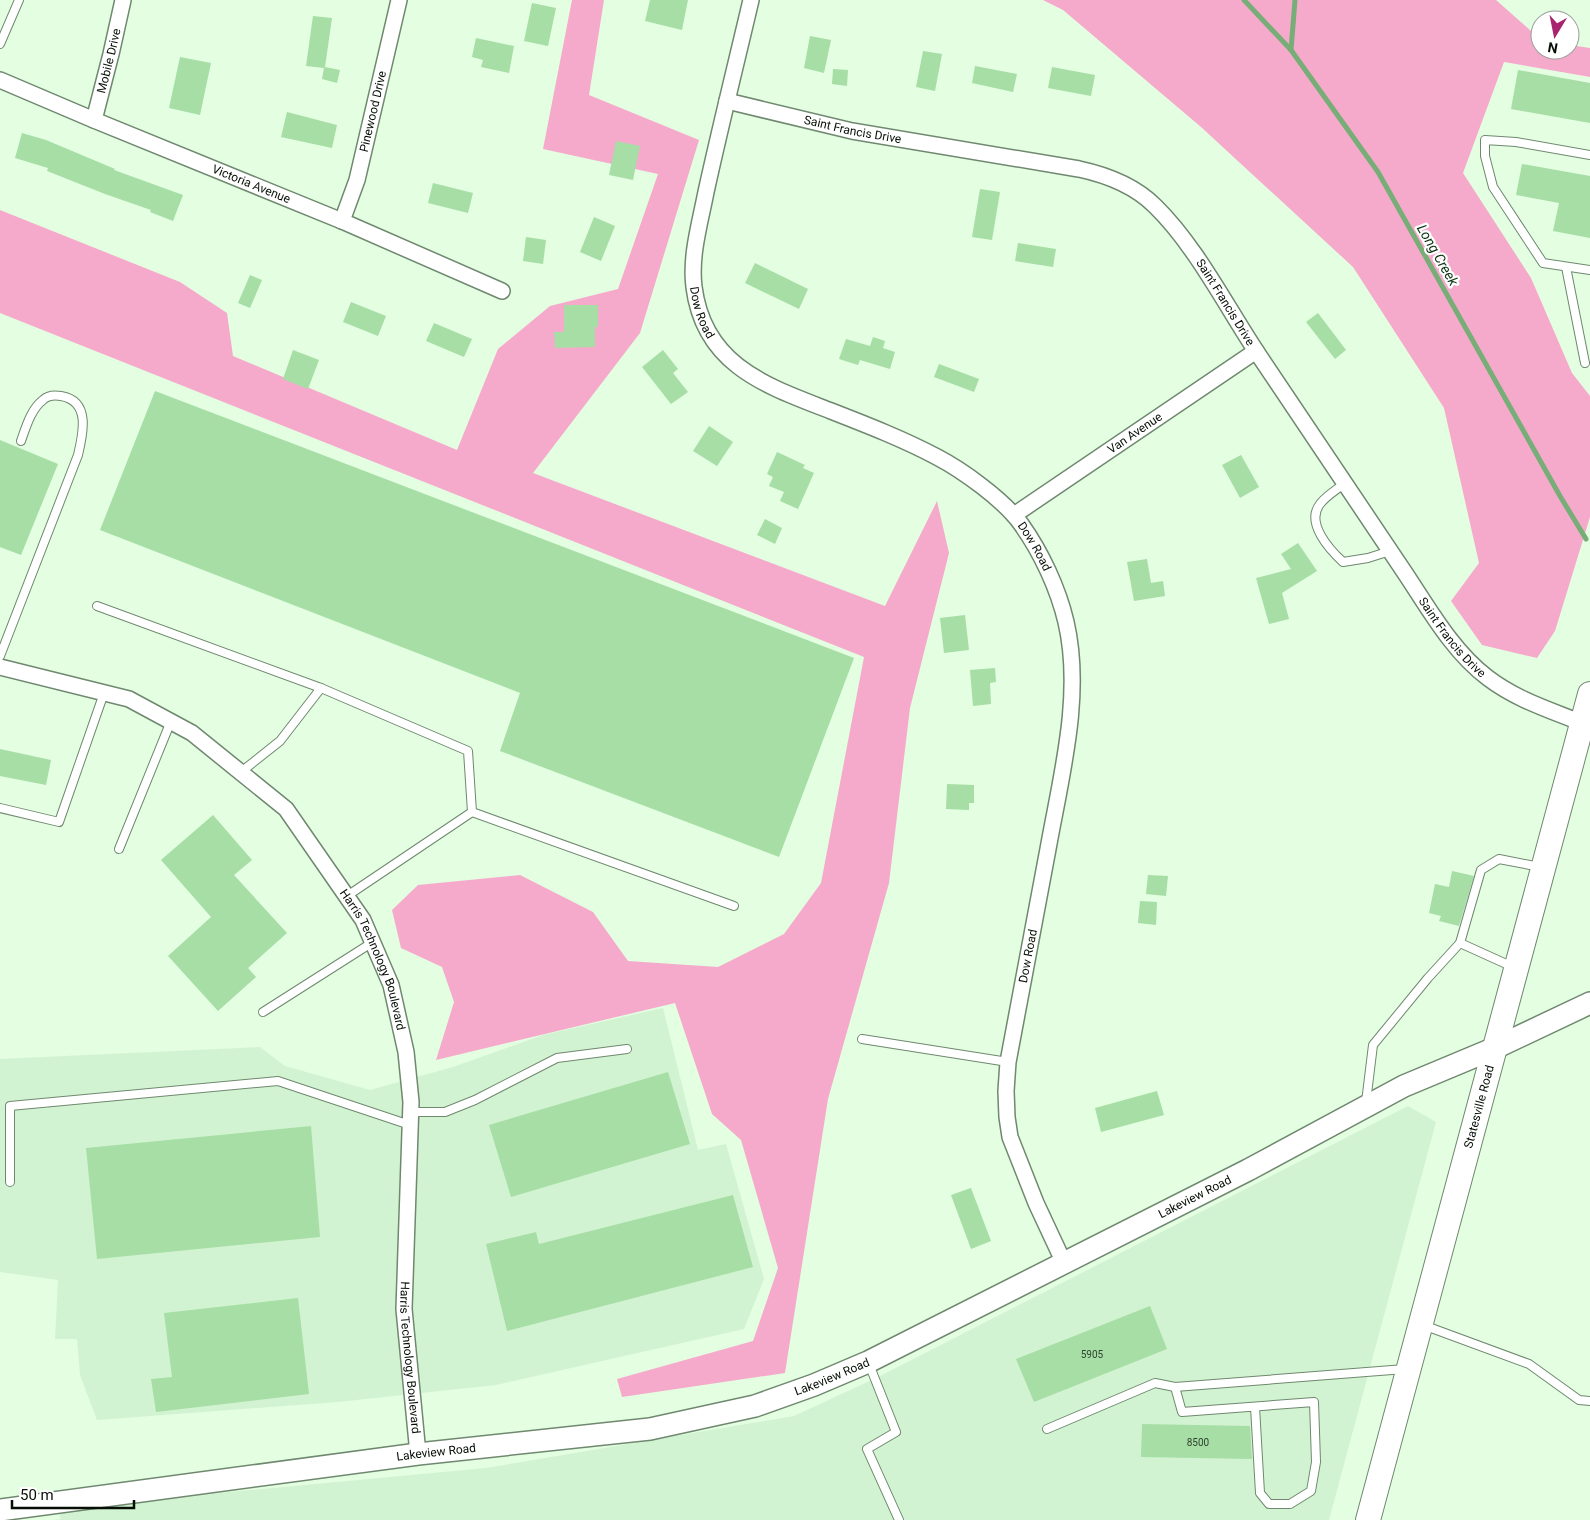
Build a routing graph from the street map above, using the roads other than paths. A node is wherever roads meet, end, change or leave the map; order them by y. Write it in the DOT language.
graph roads {
  1 [pos="19,0"];
  2 [pos="123,0"];
  3 [pos="399,0"];
  4 [pos="751,0"];
  5 [pos="0,44"];
  6 [pos="0,80"];
  7 [pos="727,101"];
  8 [pos="94,120"];
  9 [pos="1590,156"];
  10 [pos="342,221"];
  11 [pos="1566,266"];
  12 [pos="1590,270"];
  13 [pos="502,291"];
  14 [pos="1256,351"];
  15 [pos="1585,363"];
  16 [pos="21,441"];
  17 [pos="1344,484"];
  18 [pos="1014,515"];
  19 [pos="1390,551"];
  20 [pos="97,606"];
  21 [pos="0,656"];
  22 [pos="0,667"];
  23 [pos="321,688"];
  24 [pos="104,693"];
  25 [pos="1590,694"];
  26 [pos="172,722"];
  27 [pos="1582,723"];
  28 [pos="241,772"];
  29 [pos="0,808"];
  30 [pos="472,812"];
  31 [pos="119,849"];
  32 [pos="1544,867"];
  33 [pos="347,896"];
  34 [pos="734,906"];
  35 [pos="373,942"];
  36 [pos="1460,943"];
  37 [pos="1517,968"];
  38 [pos="1590,1003"];
  39 [pos="263,1012"];
  40 [pos="862,1039"];
  41 [pos="1495,1048"];
  42 [pos="627,1049"];
  43 [pos="1008,1062"];
  44 [pos="1366,1107"];
  45 [pos="411,1119"];
  46 [pos="10,1182"];
  47 [pos="1064,1262"];
  48 [pos="1421,1324"];
  49 [pos="868,1362"];
  50 [pos="1409,1369"];
  51 [pos="1175,1387"];
  52 [pos="1590,1401"];
  53 [pos="1255,1406"];
  54 [pos="1047,1430"];
  55 [pos="418,1454"];
  56 [pos="9,1511"];
  57 [pos="898,1520"];
  58 [pos="1368,1520"];
  1 -- 5 [label="lane"];
  2 -- 8 [label="street, Mobile Drive"];
  3 -- 10 [label="street, Pinewood Drive"];
  4 -- 7 [label="street, Dow Road"];
  6 -- 8 [label="street, Victoria Avenue"];
  7 -- 14 [label="street, Saint Francis Drive"];
  7 -- 18 [label="street, Dow Road"];
  8 -- 10 [label="street, Victoria Avenue"];
  9 -- 11 [label="lane"];
  10 -- 13 [label="street, Victoria Avenue"];
  11 -- 12 [label="lane"];
  11 -- 15 [label="lane"];
  14 -- 17 [label="street, Saint Francis Drive"];
  14 -- 18 [label="street, Van Avenue"];
  16 -- 21 [label="lane"];
  17 -- 19 [label="street, Saint Francis Drive"];
  17 -- 19 [label="lane"];
  18 -- 43 [label="street, Dow Road"];
  19 -- 27 [label="street, Saint Francis Drive"];
  20 -- 23 [label="lane"];
  22 -- 24 [label="street, Harris Technology Boulevard"];
  23 -- 28 [label="lane"];
  23 -- 30 [label="lane"];
  24 -- 26 [label="street, Harris Technology Boulevard"];
  24 -- 29 [label="lane"];
  25 -- 27 [label="main road, Statesville Road"];
  26 -- 28 [label="street, Harris Technology Boulevard"];
  26 -- 31 [label="lane"];
  27 -- 32 [label="main road, Statesville Road"];
  28 -- 33 [label="street, Harris Technology Boulevard"];
  30 -- 33 [label="lane"];
  30 -- 34 [label="lane"];
  32 -- 36 [label="lane"];
  32 -- 37 [label="main road, Statesville Road"];
  33 -- 35 [label="street, Harris Technology Boulevard"];
  35 -- 39 [label="lane"];
  35 -- 45 [label="street, Harris Technology Boulevard"];
  36 -- 37 [label="lane"];
  36 -- 44 [label="lane"];
  37 -- 41 [label="main road, Statesville Road"];
  38 -- 41 [label="main road, Lakeview Road"];
  40 -- 43 [label="lane"];
  41 -- 44 [label="main road, Lakeview Road"];
  41 -- 48 [label="main road, Statesville Road"];
  42 -- 45 [label="lane"];
  43 -- 47 [label="street, Dow Road"];
  44 -- 47 [label="main road, Lakeview Road"];
  45 -- 46 [label="lane"];
  45 -- 55 [label="street, Harris Technology Boulevard"];
  47 -- 49 [label="main road, Lakeview Road"];
  48 -- 50 [label="main road, Statesville Road"];
  48 -- 52 [label="lane"];
  49 -- 55 [label="main road, Lakeview Road"];
  49 -- 57 [label="lane"];
  50 -- 51 [label="lane"];
  50 -- 58 [label="main road, Statesville Road"];
  51 -- 53 [label="lane"];
  51 -- 54 [label="lane"];
  53 -- 53 [label="lane"];
  55 -- 56 [label="main road, Lakeview Road"];
}
